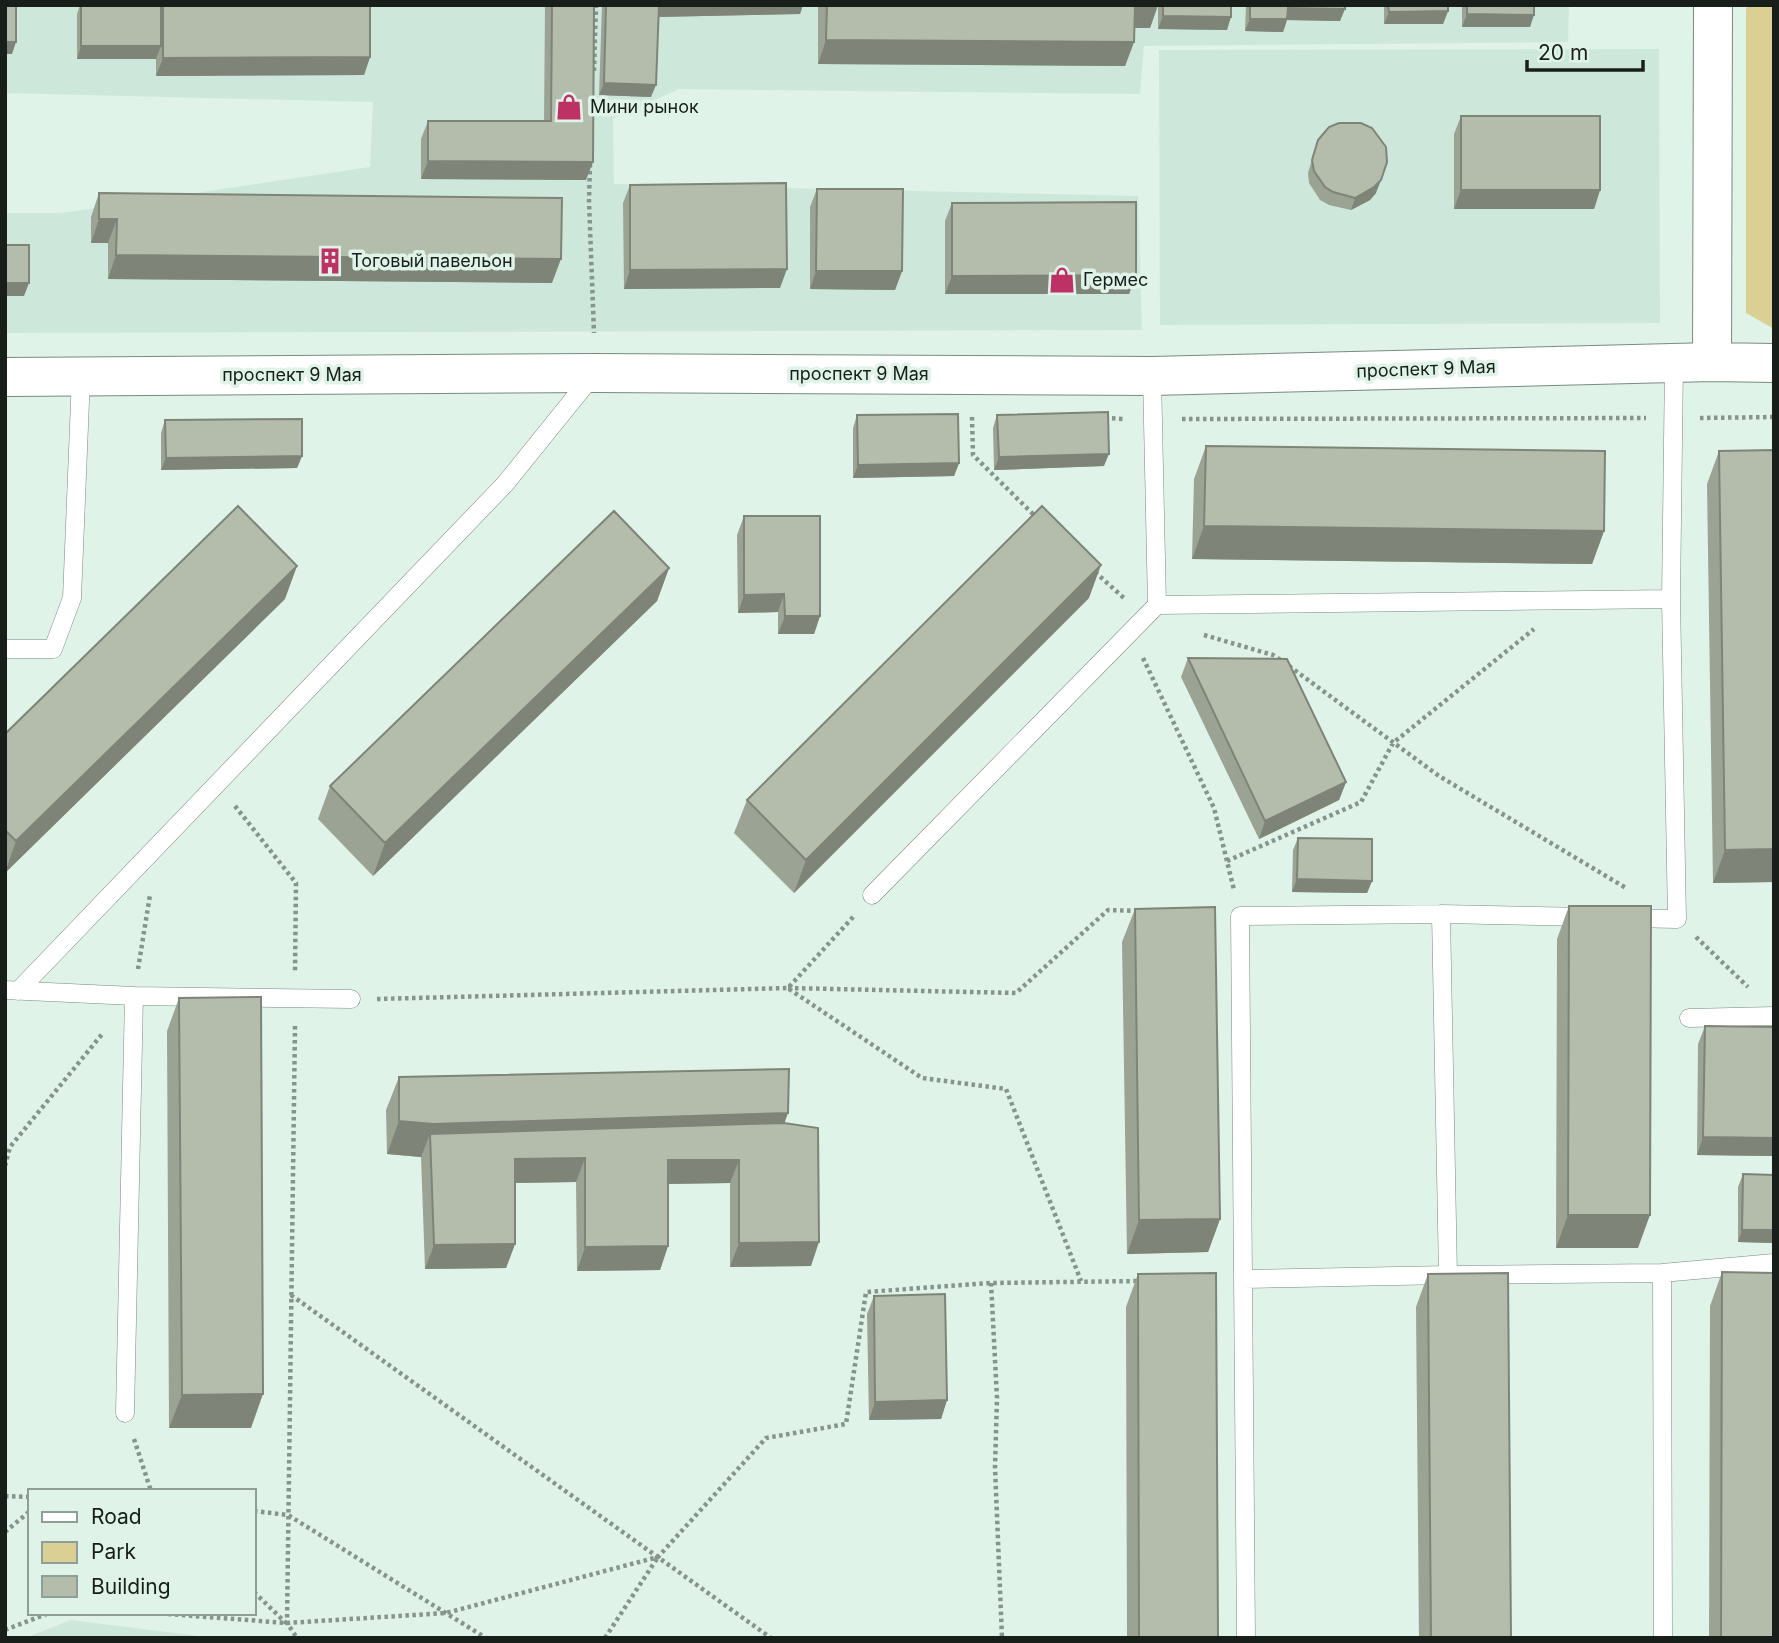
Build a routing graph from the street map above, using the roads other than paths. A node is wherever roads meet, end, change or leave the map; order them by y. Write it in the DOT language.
graph roads {
  1 [pos="1713,5"];
  2 [pos="1712,362"];
  3 [pos="1674,363"];
  4 [pos="1774,363"];
  5 [pos="595,373"];
  6 [pos="1152,376"];
  7 [pos="5,377"];
  8 [pos="81,377"];
  9 [pos="1671,599"];
  10 [pos="1150,611"];
  11 [pos="5,649"];
  12 [pos="872,895"];
  13 [pos="1441,914"];
  14 [pos="11,990"];
  15 [pos="134,996"];
  16 [pos="351,999"];
  17 [pos="1774,1016"];
  18 [pos="1689,1018"];
  19 [pos="1774,1263"];
  20 [pos="1662,1273"];
  21 [pos="1448,1275"];
  22 [pos="1243,1279"];
  23 [pos="125,1413"];
  24 [pos="1246,1638"];
  25 [pos="1663,1638"];
  1 -- 2 [label="street"];
  2 -- 3 [label="street, проспект 9 Мая"];
  2 -- 4 [label="street, проспект 9 Мая"];
  3 -- 6 [label="street, проспект 9 Мая"];
  3 -- 9 [label="lane"];
  5 -- 6 [label="street, проспект 9 Мая"];
  5 -- 8 [label="street, проспект 9 Мая"];
  5 -- 14 [label="lane"];
  6 -- 10 [label="lane"];
  7 -- 8 [label="street, проспект 9 Мая"];
  8 -- 11 [label="lane"];
  9 -- 10 [label="lane"];
  9 -- 13 [label="lane"];
  10 -- 12 [label="lane"];
  13 -- 21 [label="lane"];
  13 -- 22 [label="lane"];
  14 -- 15 [label="lane"];
  15 -- 16 [label="lane"];
  15 -- 23 [label="lane"];
  17 -- 18 [label="lane"];
  19 -- 20 [label="lane"];
  20 -- 21 [label="lane"];
  20 -- 25 [label="lane"];
  21 -- 22 [label="lane"];
  22 -- 24 [label="lane"];
}
